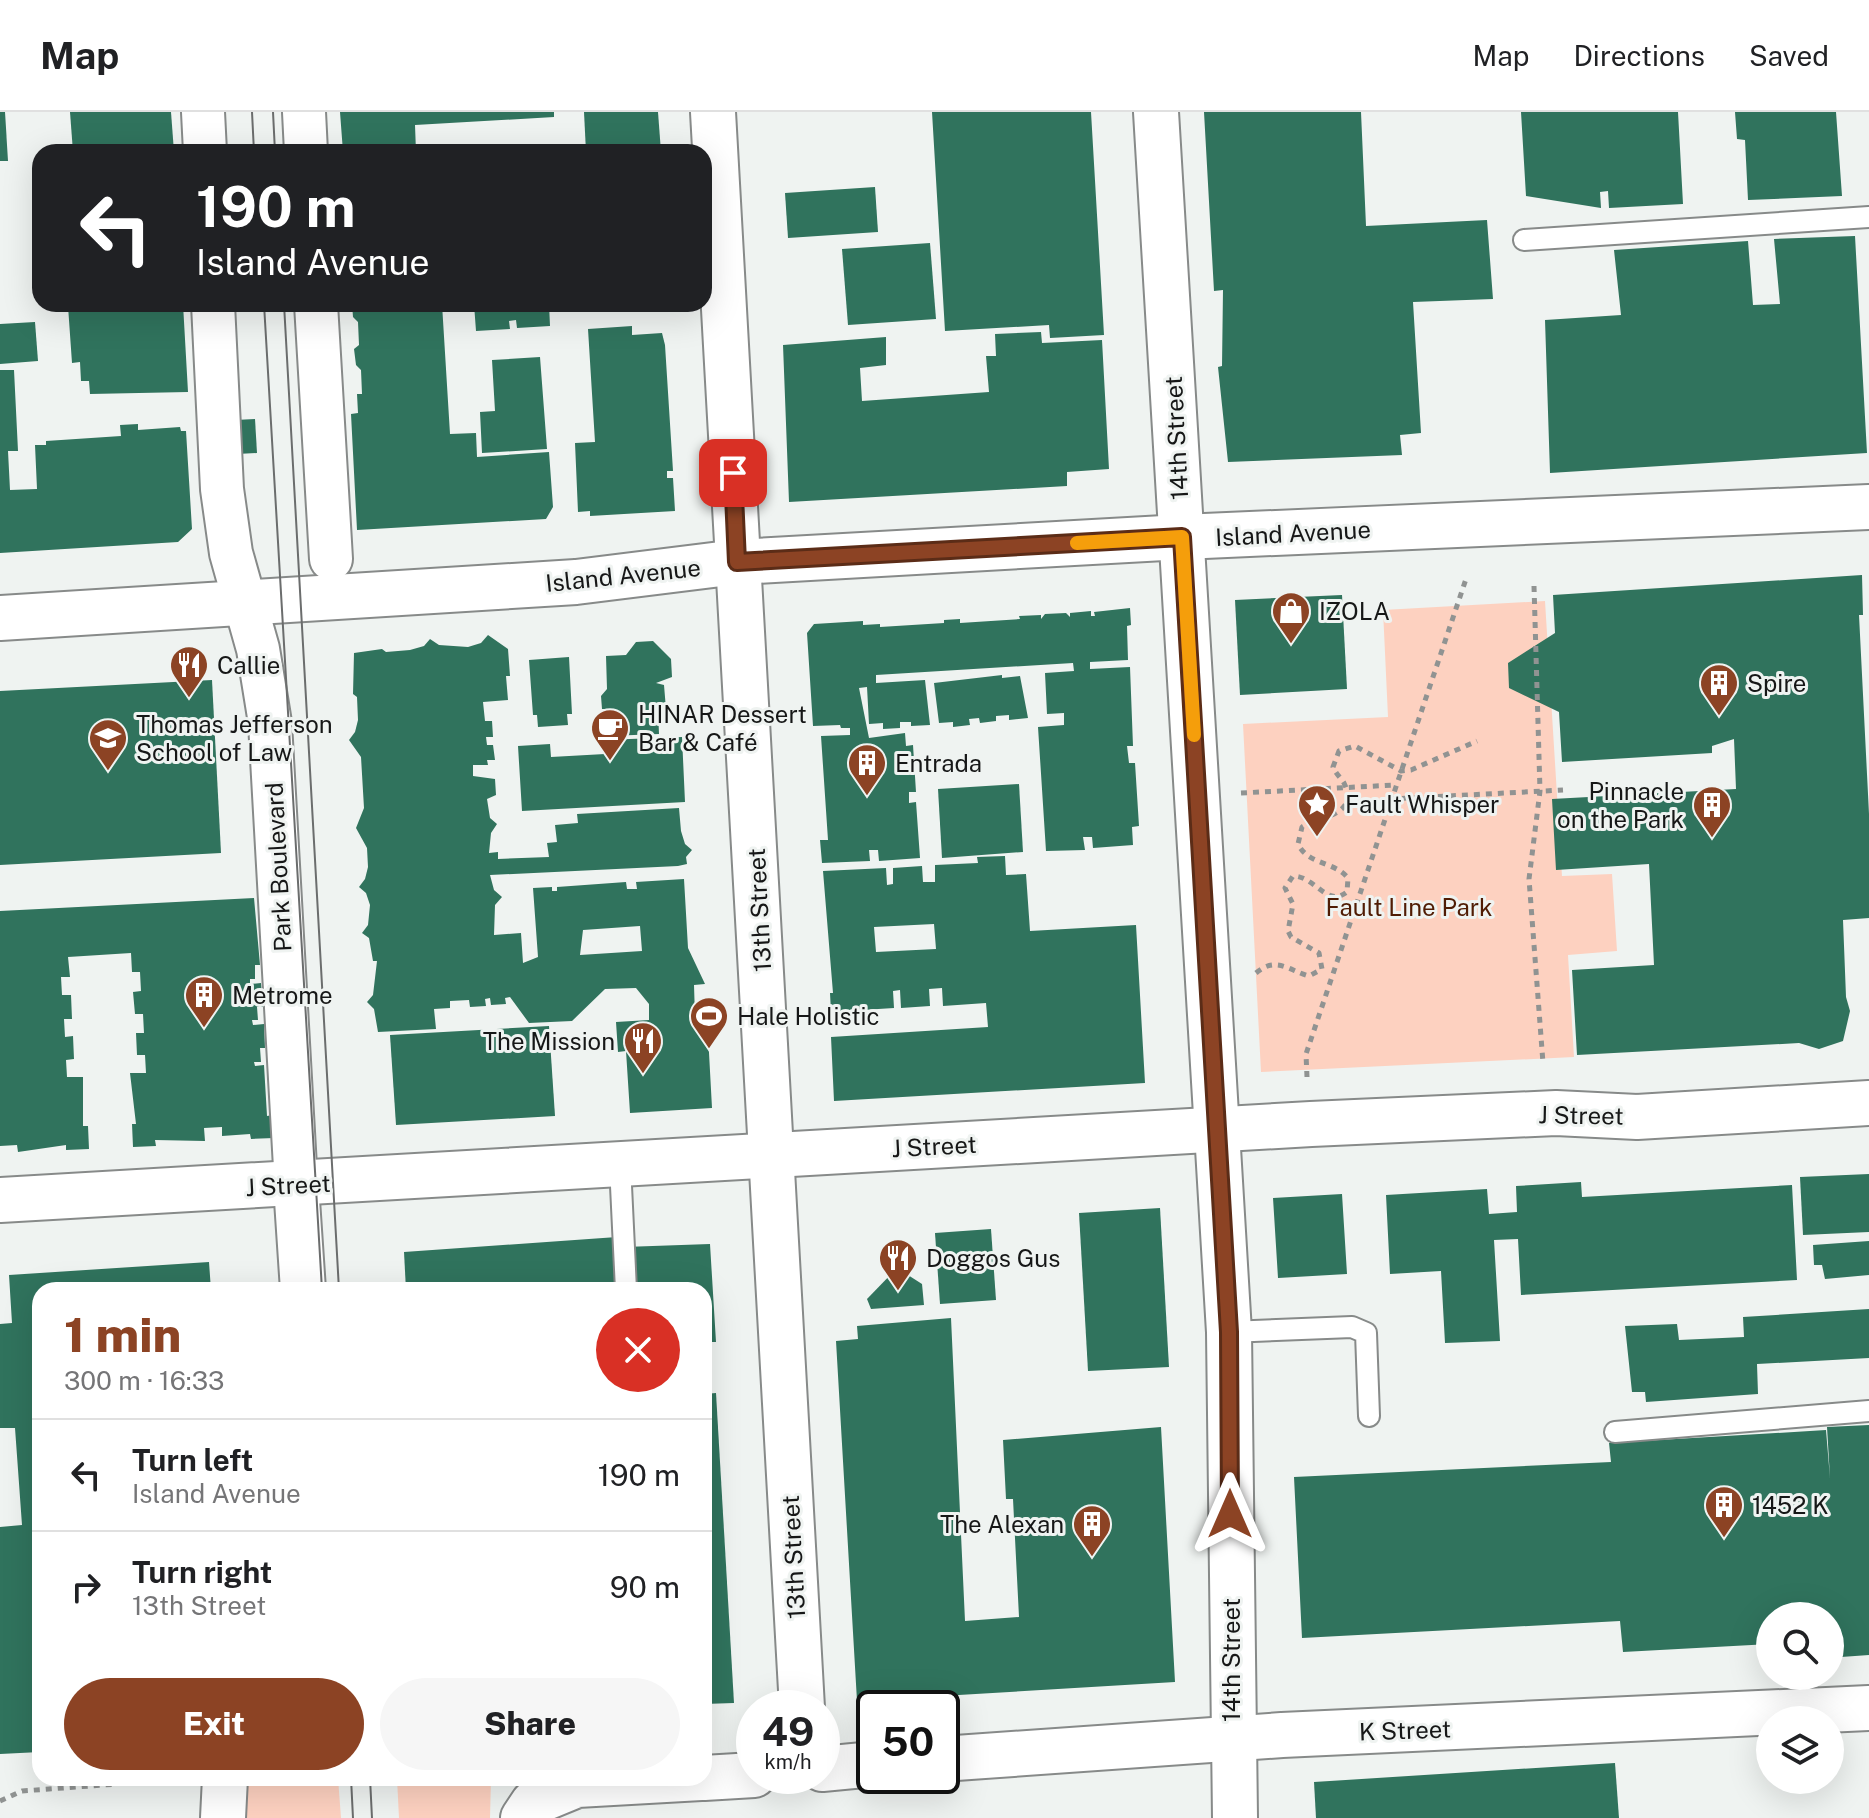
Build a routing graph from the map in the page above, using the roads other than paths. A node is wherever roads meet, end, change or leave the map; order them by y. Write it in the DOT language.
graph roads {
  1 [pos="203,112"];
  2 [pos="304,112"];
  3 [pos="713,112"];
  4 [pos="1156,112"];
  5 [pos="205,144"];
  6 [pos="306,144"];
  7 [pos="1869,217"];
  8 [pos="1524,240"];
  9 [pos="213,312"];
  10 [pos="316,312"];
  11 [pos="1869,507"];
  12 [pos="1182,537"];
  13 [pos="331,559"];
  14 [pos="737,562"];
  15 [pos="245,603"];
  16 [pos="0,618"];
  17 [pos="1869,1103"];
  18 [pos="1217,1130"];
  19 [pos="770,1156"];
  20 [pos="620,1165"];
  21 [pos="296,1185"];
  22 [pos="0,1200"];
  23 [pos="302,1282"];
  24 [pos="626,1282"];
  25 [pos="1229,1332"];
  26 [pos="1869,1411"];
  27 [pos="1369,1416"];
  28 [pos="1615,1432"];
  29 [pos="801,1690"];
  30 [pos="1869,1708"];
  31 [pos="1232,1738"];
  32 [pos="960,1758"];
  33 [pos="736,1776"];
  34 [pos="712,1777"];
  35 [pos="225,1786"];
  36 [pos="575,1786"];
  37 [pos="223,1818"];
  38 [pos="523,1818"];
  39 [pos="1235,1818"];
  1 -- 5 [label="street"];
  2 -- 6 [label="street"];
  3 -- 14 [label="main road, 13th Street"];
  4 -- 12 [label="main road, 14th Street"];
  7 -- 8 [label="lane"];
  9 -- 15 [label="street, Park Boulevard"];
  10 -- 13 [label="street"];
  11 -- 12 [label="main road, Island Avenue"];
  12 -- 14 [label="main road, Island Avenue"];
  12 -- 18 [label="main road, 14th Street"];
  14 -- 15 [label="main road, Island Avenue"];
  14 -- 19 [label="main road, 13th Street"];
  15 -- 16 [label="main road, Island Avenue"];
  15 -- 21 [label="street, Park Boulevard"];
  17 -- 18 [label="main road, J Street"];
  18 -- 19 [label="main road, J Street"];
  18 -- 25 [label="main road, 14th Street"];
  19 -- 20 [label="main road, J Street"];
  19 -- 29 [label="main road, 13th Street"];
  20 -- 21 [label="main road, J Street"];
  20 -- 24 [label="lane"];
  21 -- 22 [label="main road, J Street"];
  21 -- 23 [label="main road, Park Boulevard"];
  25 -- 27 [label="lane"];
  25 -- 31 [label="main road, 14th Street"];
  26 -- 28 [label="lane"];
  30 -- 31 [label="main road, K Street"];
  31 -- 32 [label="main road, K Street"];
  31 -- 39 [label="main road, 14th Street"];
  33 -- 34 [label="main road"];
  35 -- 37 [label="main road"];
  36 -- 38 [label="main road"];
}
